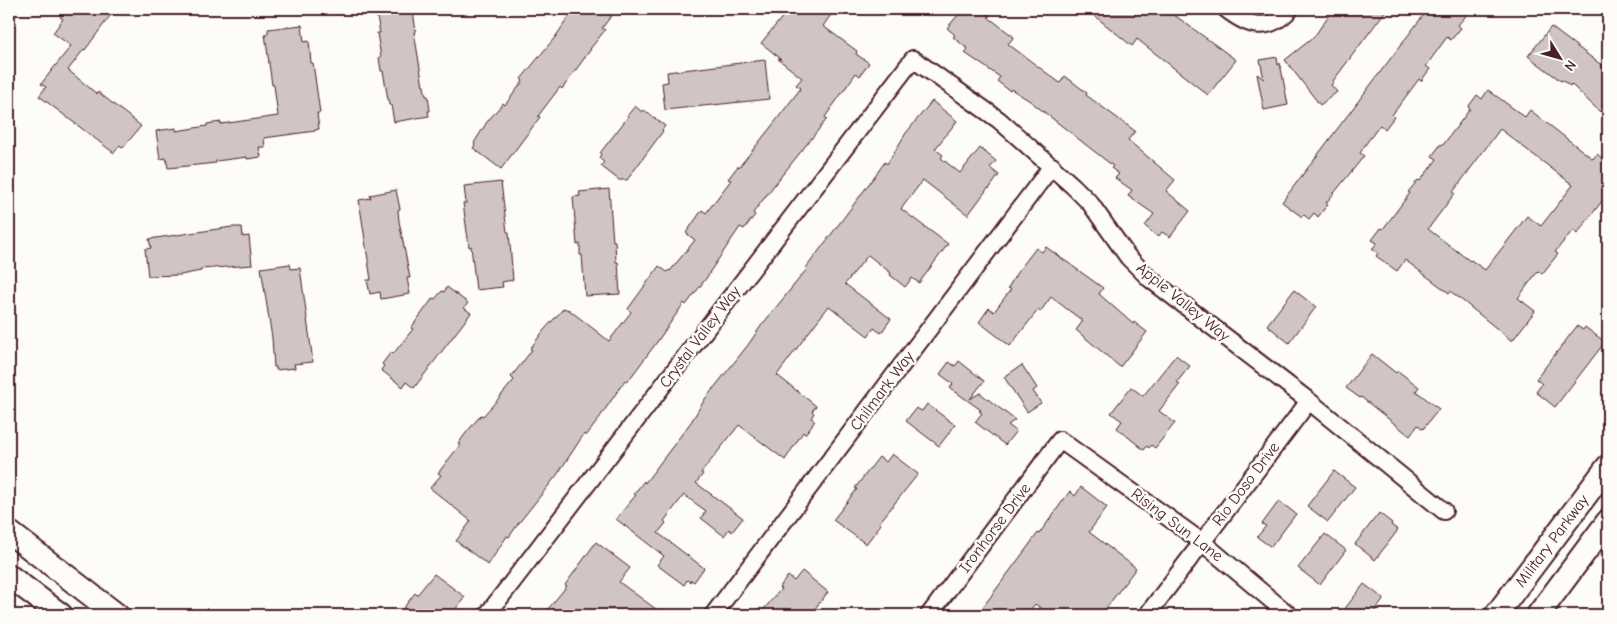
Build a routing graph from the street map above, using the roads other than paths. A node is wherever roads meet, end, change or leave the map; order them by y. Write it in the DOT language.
graph roads {
  1 [pos="1226,9"];
  2 [pos="1290,9"];
  3 [pos="913,59"];
  4 [pos="1052,166"];
  5 [pos="1309,401"];
  6 [pos="1060,440"];
  7 [pos="1608,466"];
  8 [pos="1444,511"];
  9 [pos="1608,521"];
  10 [pos="9,532"];
  11 [pos="1202,542"];
  12 [pos="9,576"];
  13 [pos="61,615"];
  14 [pos="118,615"];
  15 [pos="487,615"];
  16 [pos="713,615"];
  17 [pos="929,615"];
  18 [pos="1146,615"];
  19 [pos="1289,615"];
  20 [pos="1496,615"];
  21 [pos="1538,615"];
  1 -- 2 [label="street"];
  3 -- 4 [label="street, Apple Valley Way"];
  3 -- 15 [label="street, Crystal Valley Way"];
  4 -- 5 [label="street, Apple Valley Way"];
  4 -- 16 [label="street, Chilmark Way"];
  5 -- 8 [label="street, Apple Valley Way"];
  5 -- 11 [label="street, Rio Doso Drive"];
  6 -- 11 [label="street, Rising Sun Lane"];
  6 -- 17 [label="street, Ironhorse Drive"];
  7 -- 20 [label="main road, Military Parkway"];
  9 -- 21 [label="main road, Military Parkway"];
  10 -- 14 [label="main road"];
  11 -- 18 [label="street, Rio Doso Drive"];
  11 -- 19 [label="street, Rising Sun Lane"];
  12 -- 13 [label="main road"];
}
